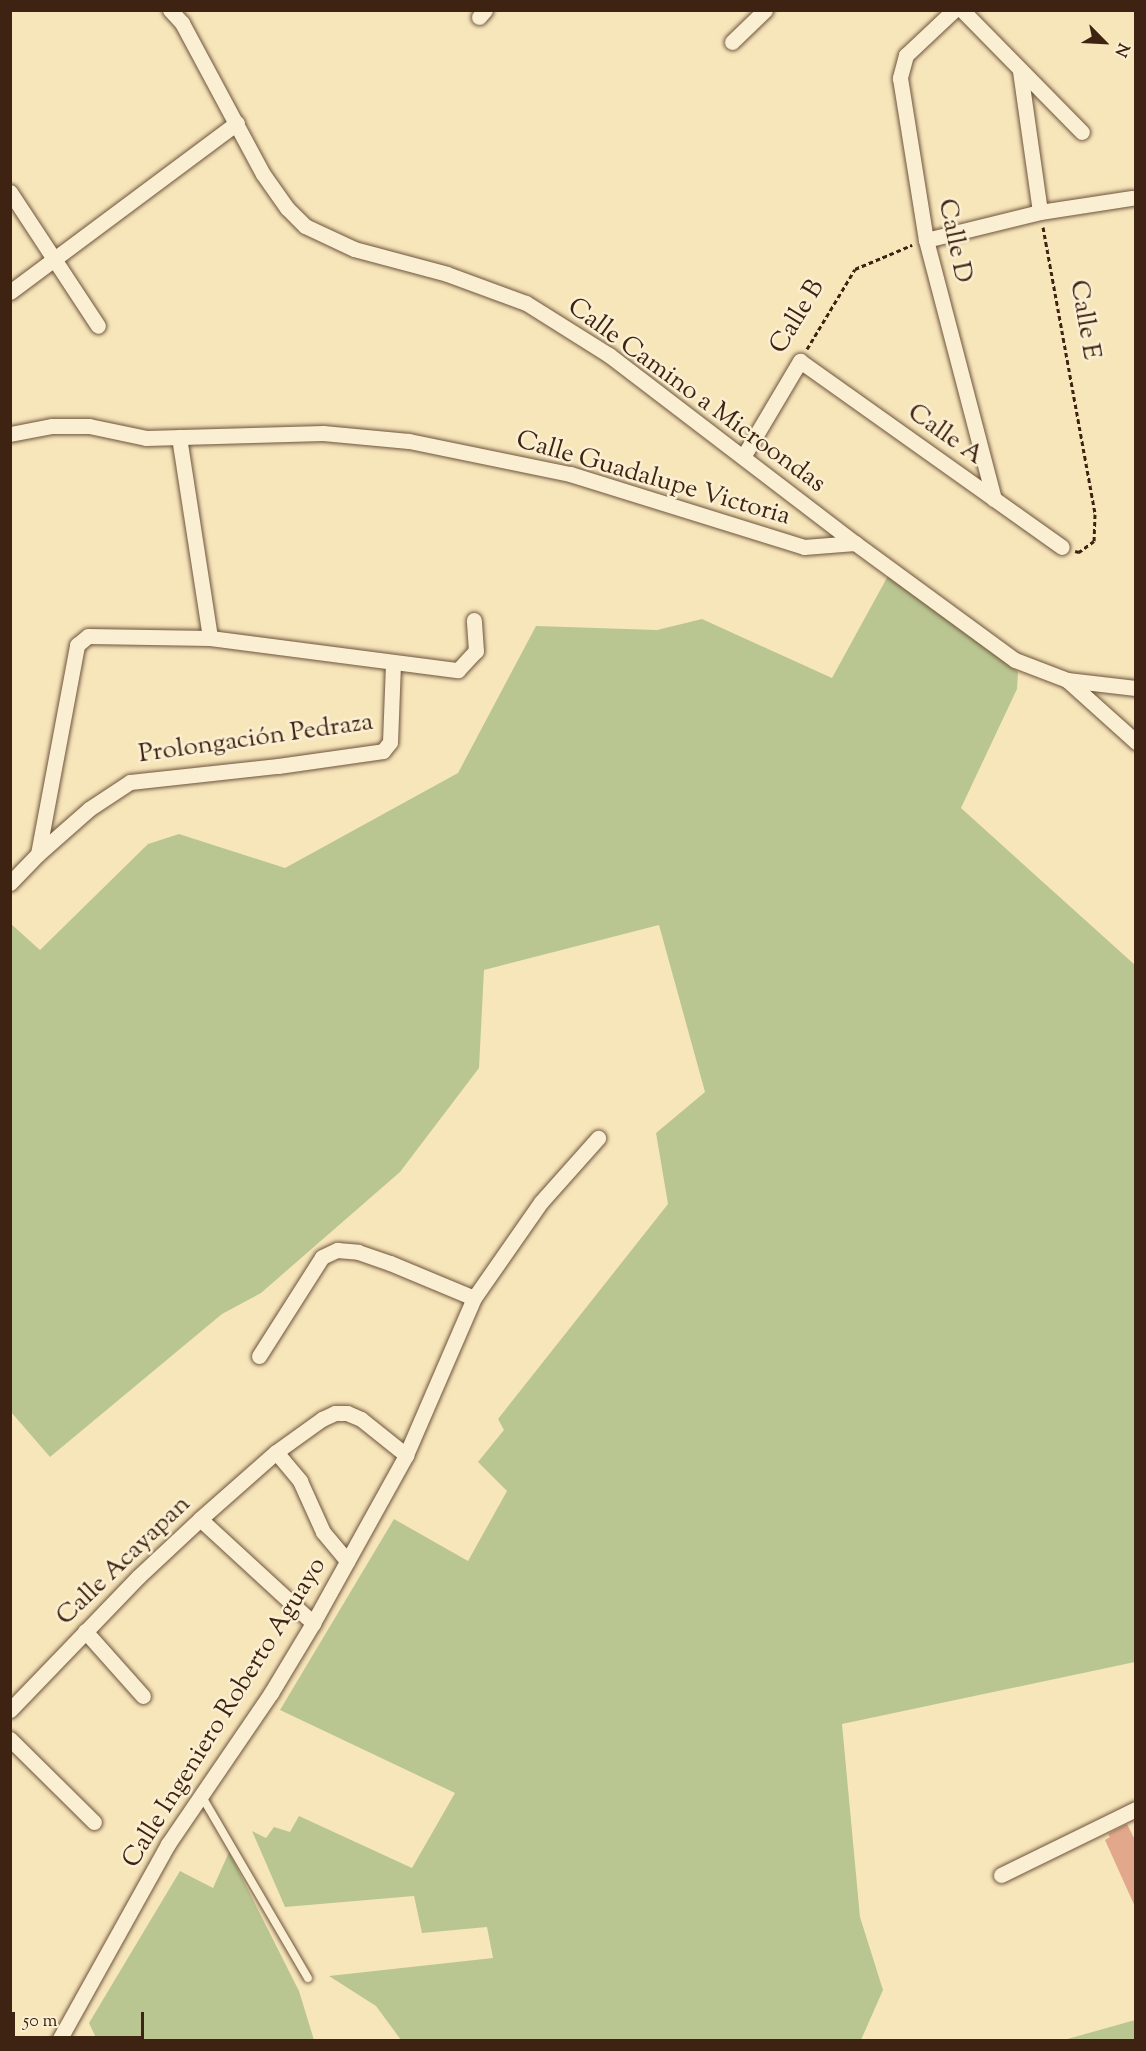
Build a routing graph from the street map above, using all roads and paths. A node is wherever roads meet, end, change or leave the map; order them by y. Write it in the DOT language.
graph roads {
  1 [pos="170,10"];
  2 [pos="192,10"];
  3 [pos="765,10"];
  4 [pos="954,10"];
  5 [pos="962,10"];
  6 [pos="182,23"];
  7 [pos="732,42"];
  8 [pos="1020,71"];
  9 [pos="237,123"];
  10 [pos="1082,132"];
  11 [pos="10,192"];
  12 [pos="1132,198"];
  13 [pos="1040,212"];
  14 [pos="926,240"];
  15 [pos="53,260"];
  16 [pos="10,291"];
  17 [pos="98,326"];
  18 [pos="800,361"];
  19 [pos="10,434"];
  20 [pos="179,437"];
  21 [pos="743,457"];
  22 [pos="994,499"];
  23 [pos="855,543"];
  24 [pos="1062,547"];
  25 [pos="474,620"];
  26 [pos="210,639"];
  27 [pos="393,663"];
  28 [pos="1067,680"];
  29 [pos="1136,688"];
  30 [pos="1136,742"];
  31 [pos="38,854"];
  32 [pos="10,883"];
  33 [pos="598,1138"];
  34 [pos="474,1298"];
  35 [pos="259,1356"];
  36 [pos="276,1452"];
  37 [pos="406,1455"];
  38 [pos="200,1519"];
  39 [pos="347,1561"];
  40 [pos="313,1623"];
  41 [pos="85,1631"];
  42 [pos="143,1696"];
  43 [pos="10,1710"];
  44 [pos="10,1738"];
  45 [pos="201,1795"];
  46 [pos="1136,1809"];
  47 [pos="94,1822"];
  48 [pos="1001,1875"];
  49 [pos="308,1978"];
  50 [pos="60,2040"];
  1 -- 6 [label="street, Calle Camino a Microondas"];
  2 -- 6 [label="street"];
  3 -- 7 [label="street"];
  4 -- 14 [label="street, Calle D"];
  5 -- 8 [label="street"];
  6 -- 9 [label="street, Calle Camino a Microondas"];
  8 -- 10 [label="street"];
  8 -- 13 [label="street"];
  9 -- 15 [label="street"];
  9 -- 21 [label="street, Calle Camino a Microondas"];
  11 -- 15 [label="street"];
  12 -- 13 [label="street"];
  13 -- 14 [label="street"];
  13 -- 24 [label="path, Calle E"];
  14 -- 18 [label="path, Calle B"];
  14 -- 22 [label="street, Calle D"];
  15 -- 16 [label="street"];
  15 -- 17 [label="street"];
  18 -- 21 [label="street, Calle B"];
  18 -- 22 [label="street, Calle A"];
  19 -- 20 [label="street, Calle Guadalupe Victoria"];
  20 -- 23 [label="street, Calle Guadalupe Victoria"];
  20 -- 26 [label="street"];
  21 -- 23 [label="street, Calle Camino a Microondas"];
  22 -- 24 [label="street, Calle A"];
  23 -- 28 [label="street, Calle Camino a Microondas"];
  25 -- 27 [label="street"];
  26 -- 27 [label="street"];
  26 -- 31 [label="street"];
  27 -- 31 [label="street, Prolongación Pedraza"];
  28 -- 29 [label="street, Calle Camino a Microondas"];
  28 -- 30 [label="street"];
  31 -- 32 [label="street, Prolongación Pedraza"];
  33 -- 34 [label="street, Calle Ingeniero Roberto Aguayo"];
  34 -- 35 [label="street"];
  34 -- 37 [label="street, Calle Ingeniero Roberto Aguayo"];
  36 -- 37 [label="street, Calle Acayapan"];
  36 -- 38 [label="street, Calle Acayapan"];
  36 -- 39 [label="street"];
  37 -- 39 [label="street, Calle Ingeniero Roberto Aguayo"];
  38 -- 40 [label="street"];
  38 -- 41 [label="street, Calle Acayapan"];
  39 -- 40 [label="street, Calle Ingeniero Roberto Aguayo"];
  40 -- 45 [label="street, Calle Ingeniero Roberto Aguayo"];
  41 -- 42 [label="street"];
  41 -- 43 [label="street, Calle Acayapan"];
  44 -- 47 [label="street"];
  45 -- 49 [label="lane"];
  45 -- 50 [label="street, Calle Ingeniero Roberto Aguayo"];
  46 -- 48 [label="street"];
}
